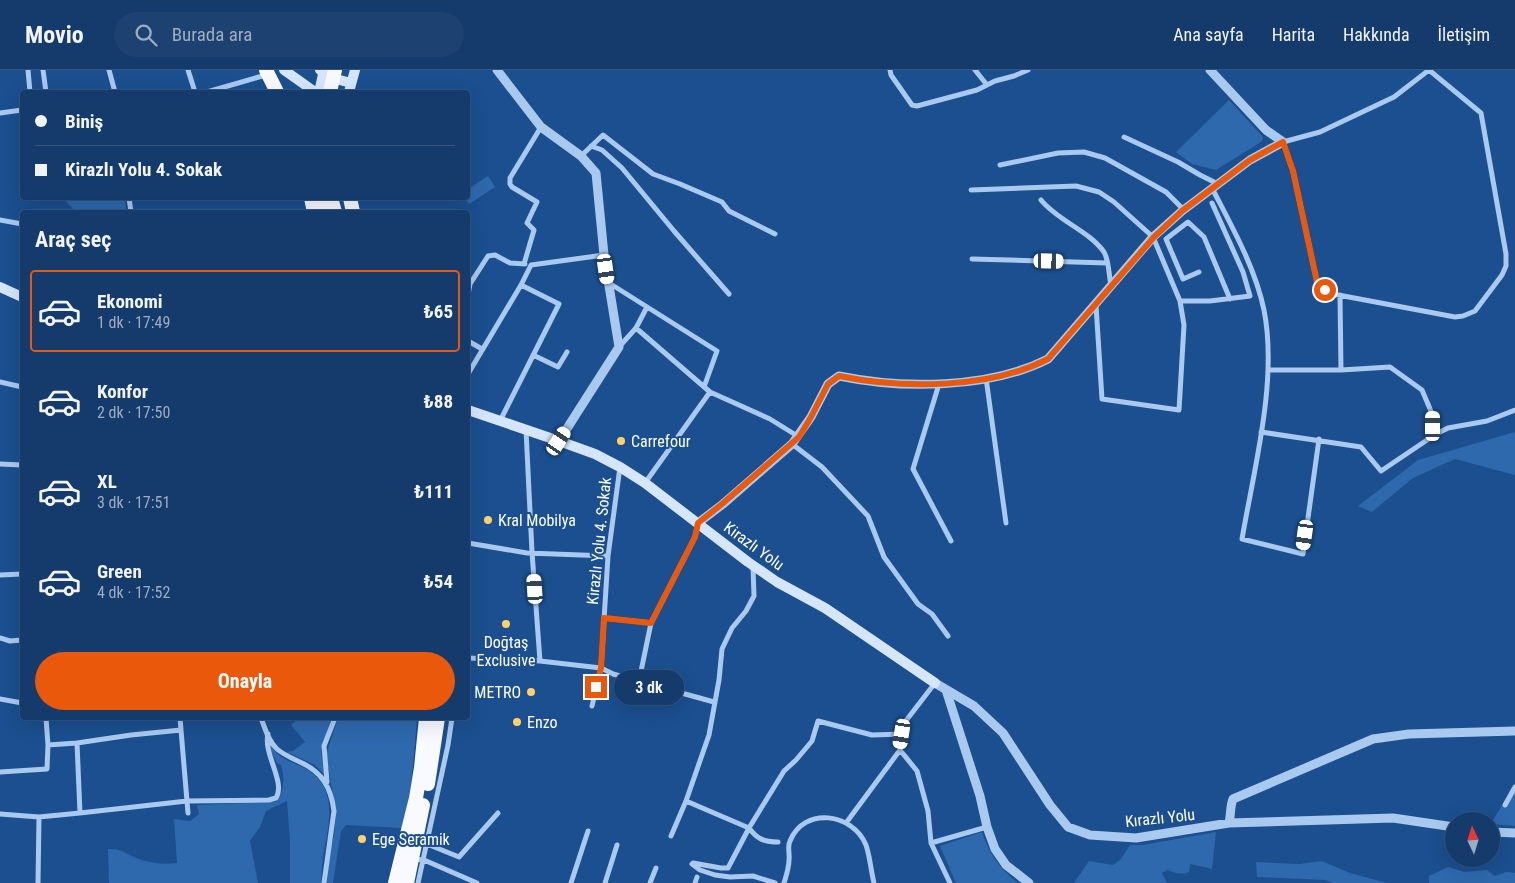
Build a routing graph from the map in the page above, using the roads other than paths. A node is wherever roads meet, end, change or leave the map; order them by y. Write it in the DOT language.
graph roads {
  1 [pos="28,70"];
  2 [pos="43,70"];
  3 [pos="109,70"];
  4 [pos="188,70"];
  5 [pos="284,70"];
  6 [pos="326,70"];
  7 [pos="344,70"];
  8 [pos="355,70"];
  9 [pos="497,70"];
  10 [pos="890,70"];
  11 [pos="975,70"];
  12 [pos="1028,70"];
  13 [pos="1210,70"];
  14 [pos="1429,70"];
  15 [pos="267,72"];
  16 [pos="987,85"];
  17 [pos="350,88"];
  18 [pos="30,90"];
  19 [pos="46,90"];
  20 [pos="114,90"];
  21 [pos="194,90"];
  22 [pos="212,90"];
  23 [pos="276,90"];
  24 [pos="314,90"];
  25 [pos="318,90"];
  26 [pos="330,90"];
  27 [pos="339,90"];
  28 [pos="20,110"];
  29 [pos="0,113"];
  30 [pos="541,127"];
  31 [pos="1124,137"];
  32 [pos="1283,142"];
  33 [pos="591,146"];
  34 [pos="582,156"];
  35 [pos="1000,165"];
  36 [pos="1215,186"];
  37 [pos="970,190"];
  38 [pos="1041,200"];
  39 [pos="1212,203"];
  40 [pos="1184,210"];
  41 [pos="0,220"];
  42 [pos="20,224"];
  43 [pos="775,234"];
  44 [pos="1154,237"];
  45 [pos="604,256"];
  46 [pos="972,259"];
  47 [pos="1107,263"];
  48 [pos="524,264"];
  49 [pos="530,266"];
  50 [pos="1199,272"];
  51 [pos="608,283"];
  52 [pos="470,284"];
  53 [pos="521,285"];
  54 [pos="0,287"];
  55 [pos="1111,287"];
  56 [pos="729,294"];
  57 [pos="1340,295"];
  58 [pos="20,296"];
  59 [pos="1230,299"];
  60 [pos="1180,301"];
  61 [pos="1096,305"];
  62 [pos="647,307"];
  63 [pos="636,328"];
  64 [pos="470,342"];
  65 [pos="619,347"];
  66 [pos="482,349"];
  67 [pos="567,352"];
  68 [pos="533,355"];
  69 [pos="470,370"];
  70 [pos="1268,370"];
  71 [pos="1341,370"];
  72 [pos="986,378"];
  73 [pos="0,382"];
  74 [pos="939,384"];
  75 [pos="20,387"];
  76 [pos="704,387"];
  77 [pos="710,392"];
  78 [pos="1515,410"];
  79 [pos="470,411"];
  80 [pos="499,421"];
  81 [pos="526,430"];
  82 [pos="1261,432"];
  83 [pos="1433,436"];
  84 [pos="799,437"];
  85 [pos="1319,439"];
  86 [pos="559,441"];
  87 [pos="792,444"];
  88 [pos="0,464"];
  89 [pos="20,465"];
  90 [pos="620,467"];
  91 [pos="646,483"];
  92 [pos="698,523"];
  93 [pos="1006,523"];
  94 [pos="951,541"];
  95 [pos="470,543"];
  96 [pos="532,552"];
  97 [pos="608,556"];
  98 [pos="753,566"];
  99 [pos="20,574"];
  100 [pos="0,575"];
  101 [pos="604,618"];
  102 [pos="651,623"];
  103 [pos="948,636"];
  104 [pos="0,638"];
  105 [pos="20,640"];
  106 [pos="470,658"];
  107 [pos="540,661"];
  108 [pos="601,668"];
  109 [pos="639,681"];
  110 [pos="934,684"];
  111 [pos="946,690"];
  112 [pos="0,699"];
  113 [pos="714,702"];
  114 [pos="20,703"];
  115 [pos="592,706"];
  116 [pos="46,720"];
  117 [pos="180,720"];
  118 [pos="263,720"];
  119 [pos="334,720"];
  120 [pos="422,720"];
  121 [pos="426,720"];
  122 [pos="438,720"];
  123 [pos="443,720"];
  124 [pos="452,720"];
  125 [pos="181,730"];
  126 [pos="1515,731"];
  127 [pos="268,734"];
  128 [pos="902,734"];
  129 [pos="77,743"];
  130 [pos="48,745"];
  131 [pos="900,750"];
  132 [pos="426,768"];
  133 [pos="0,772"];
  134 [pos="327,783"];
  135 [pos="1515,787"];
  136 [pos="187,801"];
  137 [pos="686,801"];
  138 [pos="1505,805"];
  139 [pos="80,813"];
  140 [pos="188,813"];
  141 [pos="0,814"];
  142 [pos="498,814"];
  143 [pos="39,817"];
  144 [pos="846,823"];
  145 [pos="1229,823"];
  146 [pos="1445,826"];
  147 [pos="987,827"];
  148 [pos="749,828"];
  149 [pos="588,831"];
  150 [pos="1500,832"];
  151 [pos="1515,833"];
  152 [pos="672,836"];
  153 [pos="778,842"];
  154 [pos="421,843"];
  155 [pos="931,843"];
  156 [pos="617,845"];
  157 [pos="418,860"];
  158 [pos="656,868"];
  159 [pos="697,877"];
  160 [pos="1017,879"];
  161 [pos="38,883"];
  162 [pos="324,883"];
  163 [pos="395,883"];
  164 [pos="407,883"];
  165 [pos="418,883"];
  166 [pos="477,883"];
  167 [pos="571,883"];
  168 [pos="605,883"];
  169 [pos="650,883"];
  170 [pos="695,883"];
  171 [pos="775,883"];
  172 [pos="784,883"];
  173 [pos="874,883"];
  174 [pos="950,883"];
  175 [pos="1029,883"];
  1 -- 18 [label="street"];
  2 -- 19 [label="street"];
  3 -- 20 [label="street"];
  4 -- 21 [label="street"];
  5 -- 24 [label="main road"];
  6 -- 17 [label="main road"];
  6 -- 25 [label="main road"];
  6 -- 26 [label="highway, bridge"];
  7 -- 27 [label="highway"];
  8 -- 17 [label="main road"];
  9 -- 30 [label="street"];
  10 -- 16 [label="street"];
  11 -- 16 [label="street"];
  12 -- 16 [label="street"];
  13 -- 32 [label="street"];
  14 -- 32 [label="street"];
  14 -- 57 [label="street"];
  15 -- 22 [label="street"];
  15 -- 23 [label="highway"];
  28 -- 29 [label="street"];
  30 -- 34 [label="street"];
  30 -- 48 [label="street"];
  31 -- 36 [label="street"];
  32 -- 36 [label="street"];
  32 -- 57 [label="street"];
  33 -- 34 [label="street"];
  33 -- 43 [label="street"];
  33 -- 56 [label="street"];
  34 -- 45 [label="street"];
  35 -- 40 [label="street"];
  36 -- 40 [label="street"];
  36 -- 70 [label="street"];
  37 -- 44 [label="street"];
  38 -- 47 [label="street"];
  39 -- 59 [label="street"];
  40 -- 44 [label="street"];
  41 -- 42 [label="street"];
  44 -- 55 [label="street"];
  44 -- 60 [label="street"];
  45 -- 49 [label="street"];
  45 -- 51 [label="street"];
  46 -- 47 [label="street"];
  47 -- 55 [label="street"];
  48 -- 49 [label="street"];
  48 -- 52 [label="street"];
  49 -- 53 [label="street"];
  50 -- 59 [label="street"];
  51 -- 62 [label="street"];
  51 -- 65 [label="street"];
  53 -- 66 [label="street"];
  53 -- 68 [label="street"];
  54 -- 58 [label="main road"];
  55 -- 61 [label="street"];
  57 -- 71 [label="street"];
  59 -- 60 [label="street"];
  60 -- 61 [label="street"];
  61 -- 72 [label="street"];
  62 -- 63 [label="street"];
  62 -- 76 [label="street"];
  63 -- 65 [label="street"];
  63 -- 76 [label="street"];
  64 -- 66 [label="street"];
  65 -- 86 [label="street"];
  66 -- 69 [label="street"];
  67 -- 68 [label="street"];
  68 -- 80 [label="street"];
  70 -- 71 [label="street"];
  70 -- 82 [label="street"];
  71 -- 83 [label="street"];
  72 -- 74 [label="street"];
  72 -- 93 [label="street"];
  73 -- 75 [label="street"];
  74 -- 84 [label="street"];
  74 -- 94 [label="street"];
  76 -- 77 [label="street"];
  77 -- 84 [label="street"];
  77 -- 91 [label="street"];
  78 -- 83 [label="street"];
  79 -- 80 [label="main road, Kirazlı Yolu"];
  80 -- 81 [label="main road, Kirazlı Yolu"];
  81 -- 86 [label="main road, Kirazlı Yolu"];
  81 -- 96 [label="street"];
  82 -- 85 [label="street"];
  82 -- 85 [label="street"];
  83 -- 85 [label="street"];
  84 -- 87 [label="street"];
  86 -- 90 [label="main road, Kirazlı Yolu"];
  87 -- 92 [label="street"];
  87 -- 103 [label="street"];
  88 -- 89 [label="street"];
  90 -- 91 [label="main road, Kirazlı Yolu"];
  90 -- 97 [label="street, Kirazlı Yolu 4. Sokak"];
  91 -- 92 [label="main road, Kirazlı Yolu"];
  92 -- 98 [label="main road, Kirazlı Yolu"];
  92 -- 102 [label="street"];
  95 -- 96 [label="street"];
  96 -- 97 [label="street"];
  96 -- 107 [label="street"];
  97 -- 101 [label="street, Kirazlı Yolu 4. Sokak"];
  98 -- 110 [label="main road, Kirazlı Yolu"];
  98 -- 113 [label="street"];
  99 -- 100 [label="street"];
  101 -- 102 [label="street"];
  101 -- 108 [label="street, Kirazlı Yolu 4. Sokak"];
  102 -- 109 [label="street"];
  104 -- 105 [label="street"];
  106 -- 107 [label="street"];
  107 -- 108 [label="street"];
  108 -- 109 [label="street"];
  108 -- 115 [label="street, Kirazlı Yolu 4. Sokak"];
  109 -- 113 [label="street"];
  110 -- 111 [label="street, Kırazlı Yolu"];
  110 -- 128 [label="street"];
  111 -- 145 [label="street, Kırazlı Yolu"];
  111 -- 147 [label="street"];
  112 -- 114 [label="street"];
  113 -- 137 [label="street"];
  116 -- 130 [label="street"];
  117 -- 125 [label="street"];
  118 -- 127 [label="street"];
  119 -- 134 [label="street"];
  120 -- 132 [label="highway"];
  121 -- 132 [label="highway"];
  122 -- 132 [label="highway"];
  123 -- 132 [label="highway"];
  124 -- 154 [label="street"];
  125 -- 129 [label="street"];
  125 -- 136 [label="street"];
  126 -- 145 [label="street"];
  127 -- 134 [label="street"];
  127 -- 136 [label="street"];
  128 -- 131 [label="street"];
  128 -- 148 [label="street"];
  129 -- 130 [label="street"];
  129 -- 139 [label="street"];
  130 -- 133 [label="street"];
  131 -- 144 [label="street"];
  131 -- 155 [label="street"];
  132 -- 154 [label="highway"];
  132 -- 163 [label="highway"];
  134 -- 162 [label="street"];
  135 -- 138 [label="street"];
  136 -- 139 [label="street"];
  136 -- 140 [label="street"];
  137 -- 148 [label="street"];
  137 -- 152 [label="street"];
  139 -- 143 [label="street"];
  141 -- 143 [label="street"];
  142 -- 154 [label="street"];
  143 -- 161 [label="street"];
  144 -- 172 [label="street"];
  144 -- 173 [label="street"];
  145 -- 146 [label="street, Kırazlı Yolu"];
  147 -- 155 [label="street"];
  147 -- 160 [label="street"];
  148 -- 153 [label="street"];
  148 -- 171 [label="street"];
  149 -- 167 [label="street"];
  150 -- 151 [label="street"];
  154 -- 157 [label="highway"];
  155 -- 174 [label="street"];
  156 -- 168 [label="street"];
  157 -- 164 [label="highway"];
  157 -- 165 [label="street"];
  157 -- 166 [label="street"];
  158 -- 169 [label="street"];
  159 -- 170 [label="street"];
  160 -- 175 [label="street"];
}
